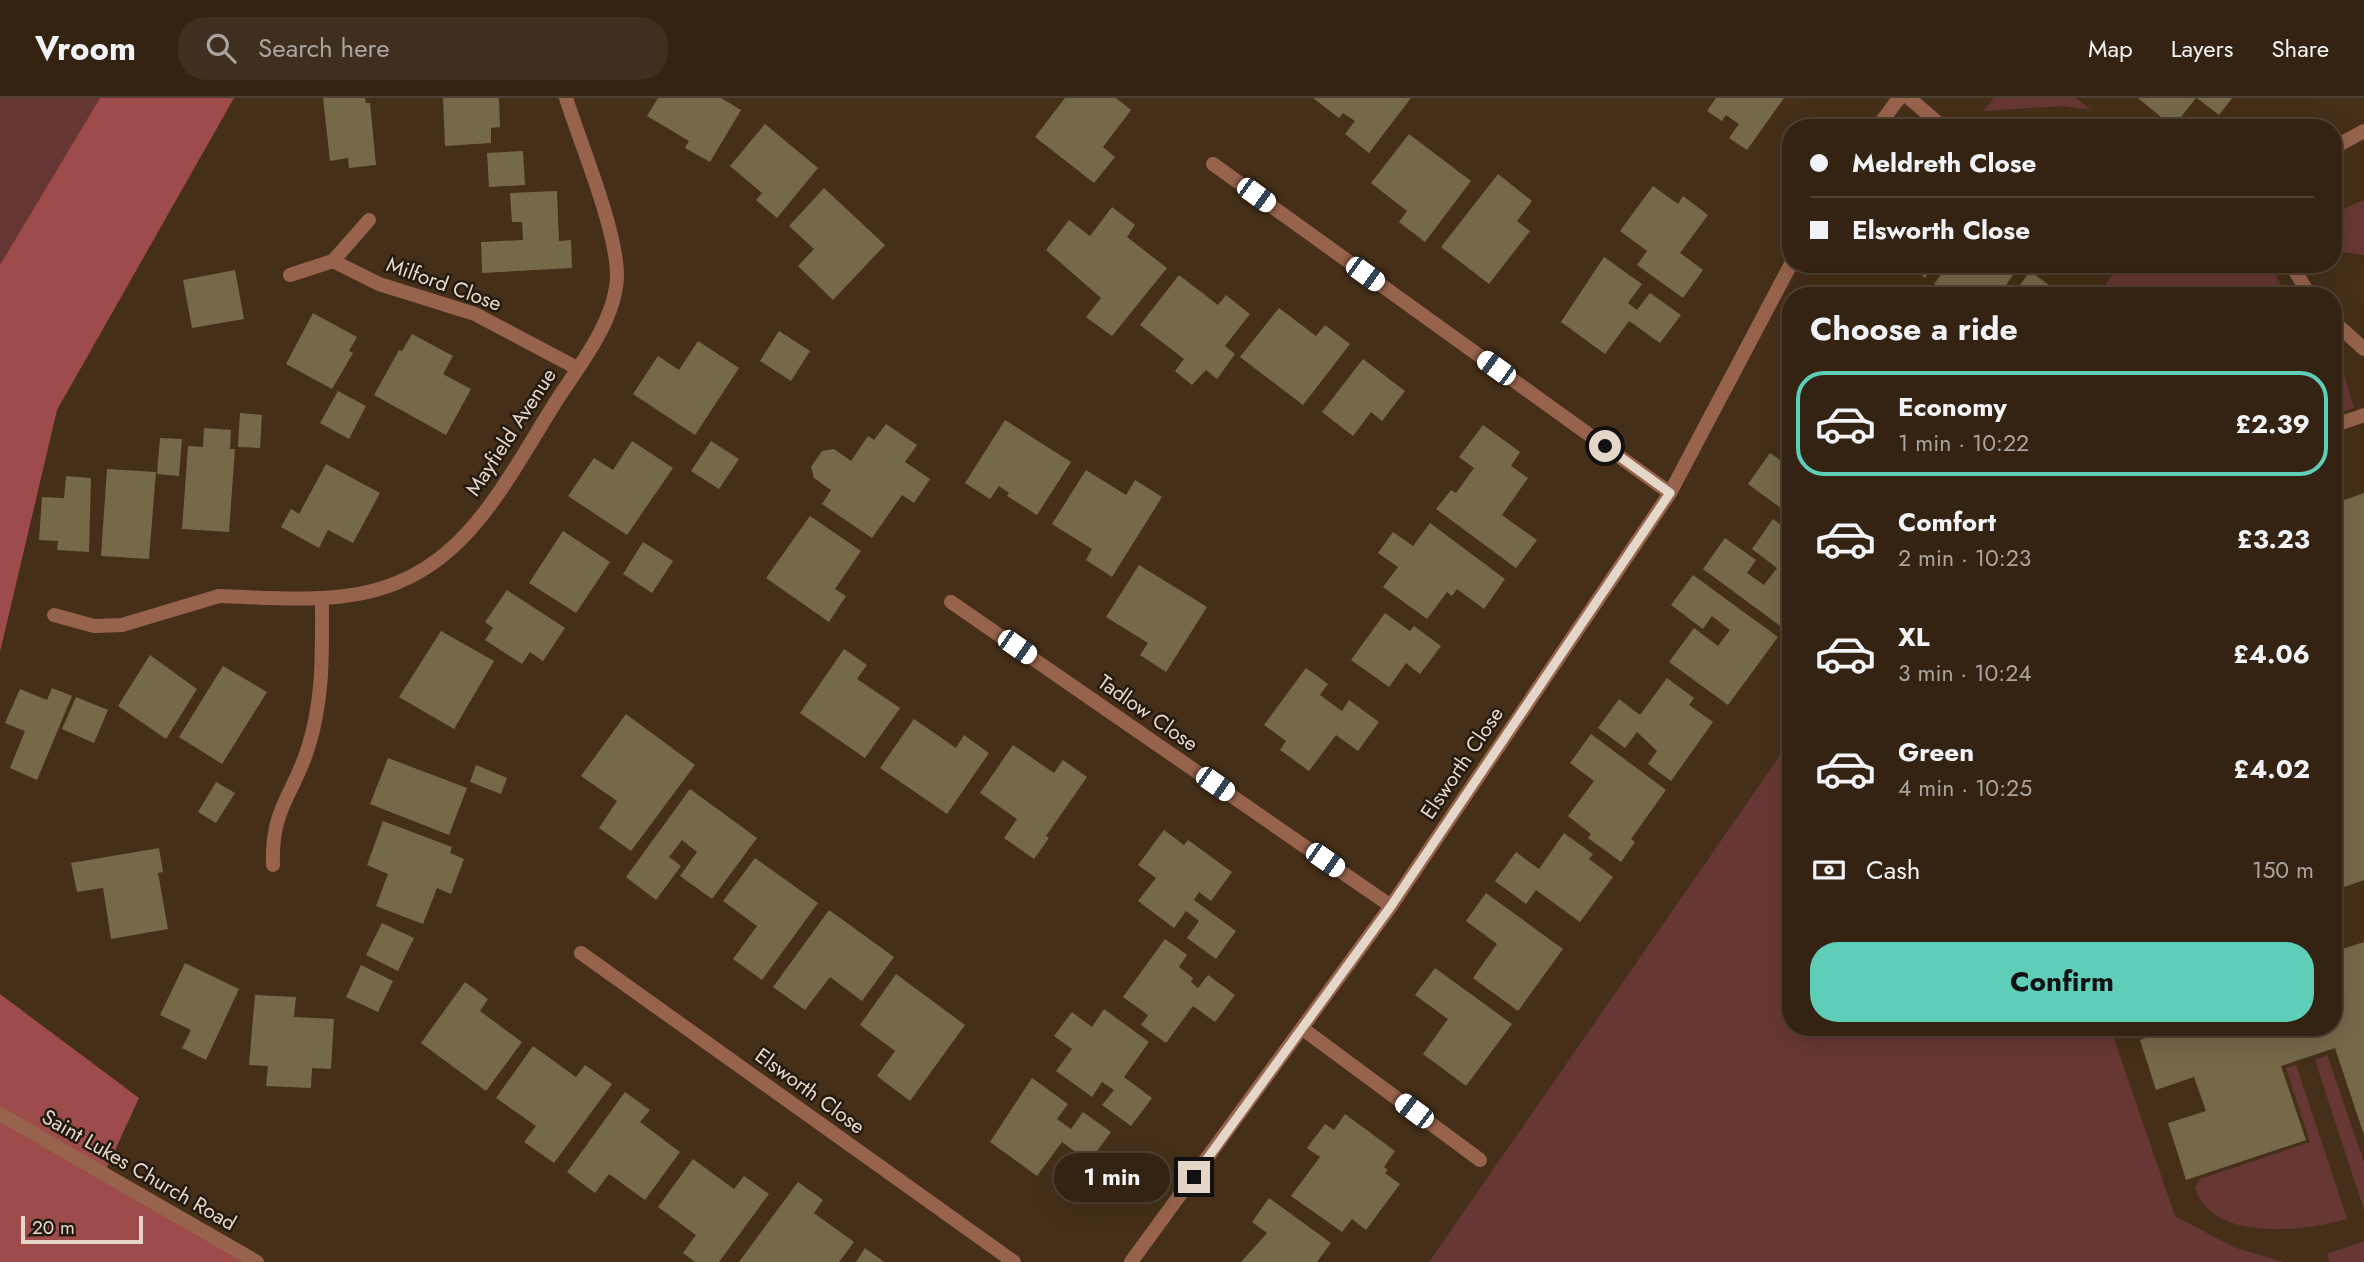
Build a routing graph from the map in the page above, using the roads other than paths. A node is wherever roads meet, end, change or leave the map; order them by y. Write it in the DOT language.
graph roads {
  1 [pos="566,98"];
  2 [pos="1899,98"];
  3 [pos="1909,98"];
  4 [pos="1884,119"];
  5 [pos="1934,119"];
  6 [pos="2364,131"];
  7 [pos="2342,143"];
  8 [pos="1213,164"];
  9 [pos="369,220"];
  10 [pos="333,261"];
  11 [pos="1786,273"];
  12 [pos="290,275"];
  13 [pos="2342,330"];
  14 [pos="2362,349"];
  15 [pos="577,369"];
  16 [pos="2364,415"];
  17 [pos="2342,423"];
  18 [pos="1670,493"];
  19 [pos="321,598"];
  20 [pos="951,602"];
  21 [pos="54,615"];
  22 [pos="273,865"];
  23 [pos="1391,906"];
  24 [pos="581,953"];
  25 [pos="1303,1029"];
  26 [pos="0,1114"];
  27 [pos="1480,1160"];
  28 [pos="257,1262"];
  29 [pos="1014,1262"];
  30 [pos="1131,1262"];
  1 -- 15 [label="street, Mayfield Avenue"];
  2 -- 4 [label="street"];
  3 -- 5 [label="street"];
  6 -- 7 [label="street"];
  8 -- 18 [label="street"];
  9 -- 10 [label="street"];
  10 -- 12 [label="street"];
  10 -- 15 [label="street, Milford Close"];
  11 -- 18 [label="street, Elsworth Close"];
  13 -- 14 [label="street"];
  15 -- 19 [label="street, Mayfield Avenue"];
  16 -- 17 [label="street"];
  18 -- 23 [label="street, Elsworth Close"];
  19 -- 21 [label="street, Mayfield Avenue"];
  19 -- 22 [label="street"];
  20 -- 23 [label="street, Tadlow Close"];
  23 -- 25 [label="street, Elsworth Close"];
  24 -- 29 [label="street, Elsworth Close"];
  25 -- 27 [label="street"];
  25 -- 30 [label="street, Elsworth Close"];
  26 -- 28 [label="street, Saint Lukes Church Road"];
}
